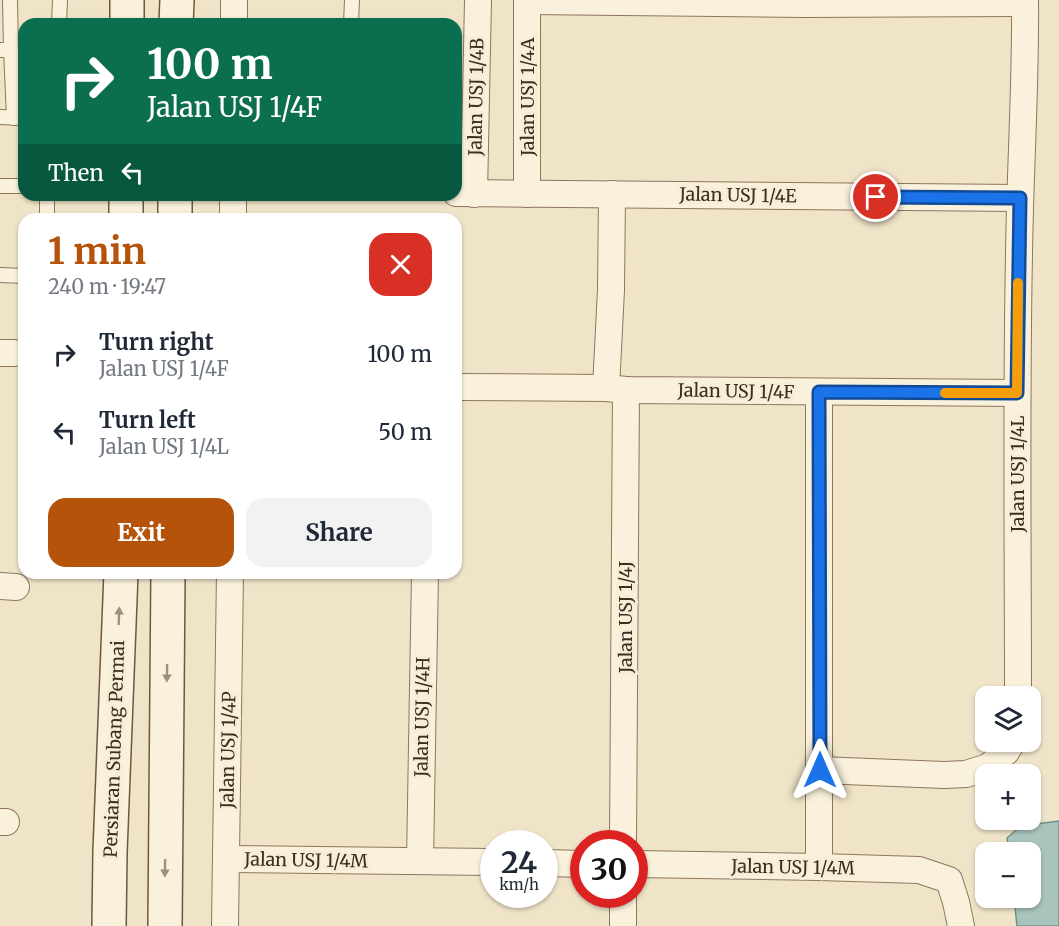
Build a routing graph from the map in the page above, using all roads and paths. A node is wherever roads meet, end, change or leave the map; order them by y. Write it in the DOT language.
graph roads {
  1 [pos="10,0"];
  2 [pos="60,0"];
  3 [pos="127,0"];
  4 [pos="177,0"];
  5 [pos="234,0"];
  6 [pos="352,0"];
  7 [pos="478,0"];
  8 [pos="527,0"];
  9 [pos="1025,2"];
  10 [pos="59,18"];
  11 [pos="127,18"];
  12 [pos="176,18"];
  13 [pos="234,18"];
  14 [pos="351,18"];
  15 [pos="6,50"];
  16 [pos="13,117"];
  17 [pos="465,159"];
  18 [pos="0,186"];
  19 [pos="18,186"];
  20 [pos="465,194"];
  21 [pos="527,194"];
  22 [pos="612,194"];
  23 [pos="1020,198"];
  24 [pos="0,276"];
  25 [pos="18,276"];
  26 [pos="462,387"];
  27 [pos="616,389"];
  28 [pos="819,392"];
  29 [pos="1017,393"];
  30 [pos="121,579"];
  31 [pos="168,579"];
  32 [pos="230,579"];
  33 [pos="425,579"];
  34 [pos="1018,686"];
  35 [pos="1006,752"];
  36 [pos="820,770"];
  37 [pos="624,830"];
  38 [pos="227,859"];
  39 [pos="420,861"];
  40 [pos="480,862"];
  41 [pos="648,864"];
  42 [pos="819,867"];
  43 [pos="623,908"];
  44 [pos="109,926"];
  45 [pos="165,926"];
  46 [pos="225,926"];
  47 [pos="623,926"];
  48 [pos="961,926"];
  1 -- 15 [label="lane"];
  2 -- 10 [label="lane"];
  3 -- 11 [label="main road"];
  4 -- 12 [label="main road"];
  5 -- 13 [label="street"];
  6 -- 14 [label="lane"];
  7 -- 17 [label="street, Jalan USJ 1/4B"];
  8 -- 9 [label="street"];
  8 -- 21 [label="street, Jalan USJ 1/4A"];
  9 -- 23 [label="street, Jalan USJ 1/4L"];
  15 -- 16 [label="lane"];
  17 -- 20 [label="street, Jalan USJ 1/4B"];
  18 -- 19 [label="lane"];
  20 -- 21 [label="street, Jalan USJ 1/4E"];
  21 -- 22 [label="street, Jalan USJ 1/4E"];
  22 -- 23 [label="street, Jalan USJ 1/4E"];
  22 -- 27 [label="street, Jalan USJ 1/4J"];
  23 -- 29 [label="street, Jalan USJ 1/4L"];
  24 -- 25 [label="lane"];
  26 -- 27 [label="street, Jalan USJ 1/4F"];
  27 -- 28 [label="street, Jalan USJ 1/4F"];
  27 -- 37 [label="street, Jalan USJ 1/4J"];
  28 -- 29 [label="street, Jalan USJ 1/4F"];
  28 -- 36 [label="street"];
  29 -- 34 [label="street, Jalan USJ 1/4L"];
  44 -- 30 [label="main road, Persiaran Subang Permai, one-way"];
  31 -- 45 [label="main road, one-way"];
  32 -- 38 [label="street, Jalan USJ 1/4P"];
  33 -- 39 [label="street, Jalan USJ 1/4H"];
  35 -- 36 [label="street"];
  36 -- 42 [label="street"];
  38 -- 39 [label="street, Jalan USJ 1/4M"];
  38 -- 46 [label="street, Jalan USJ 1/4P"];
  39 -- 40 [label="street, Jalan USJ 1/4M"];
  41 -- 42 [label="street, Jalan USJ 1/4M"];
  42 -- 48 [label="street, Jalan USJ 1/4M"];
  43 -- 47 [label="street"];
}
